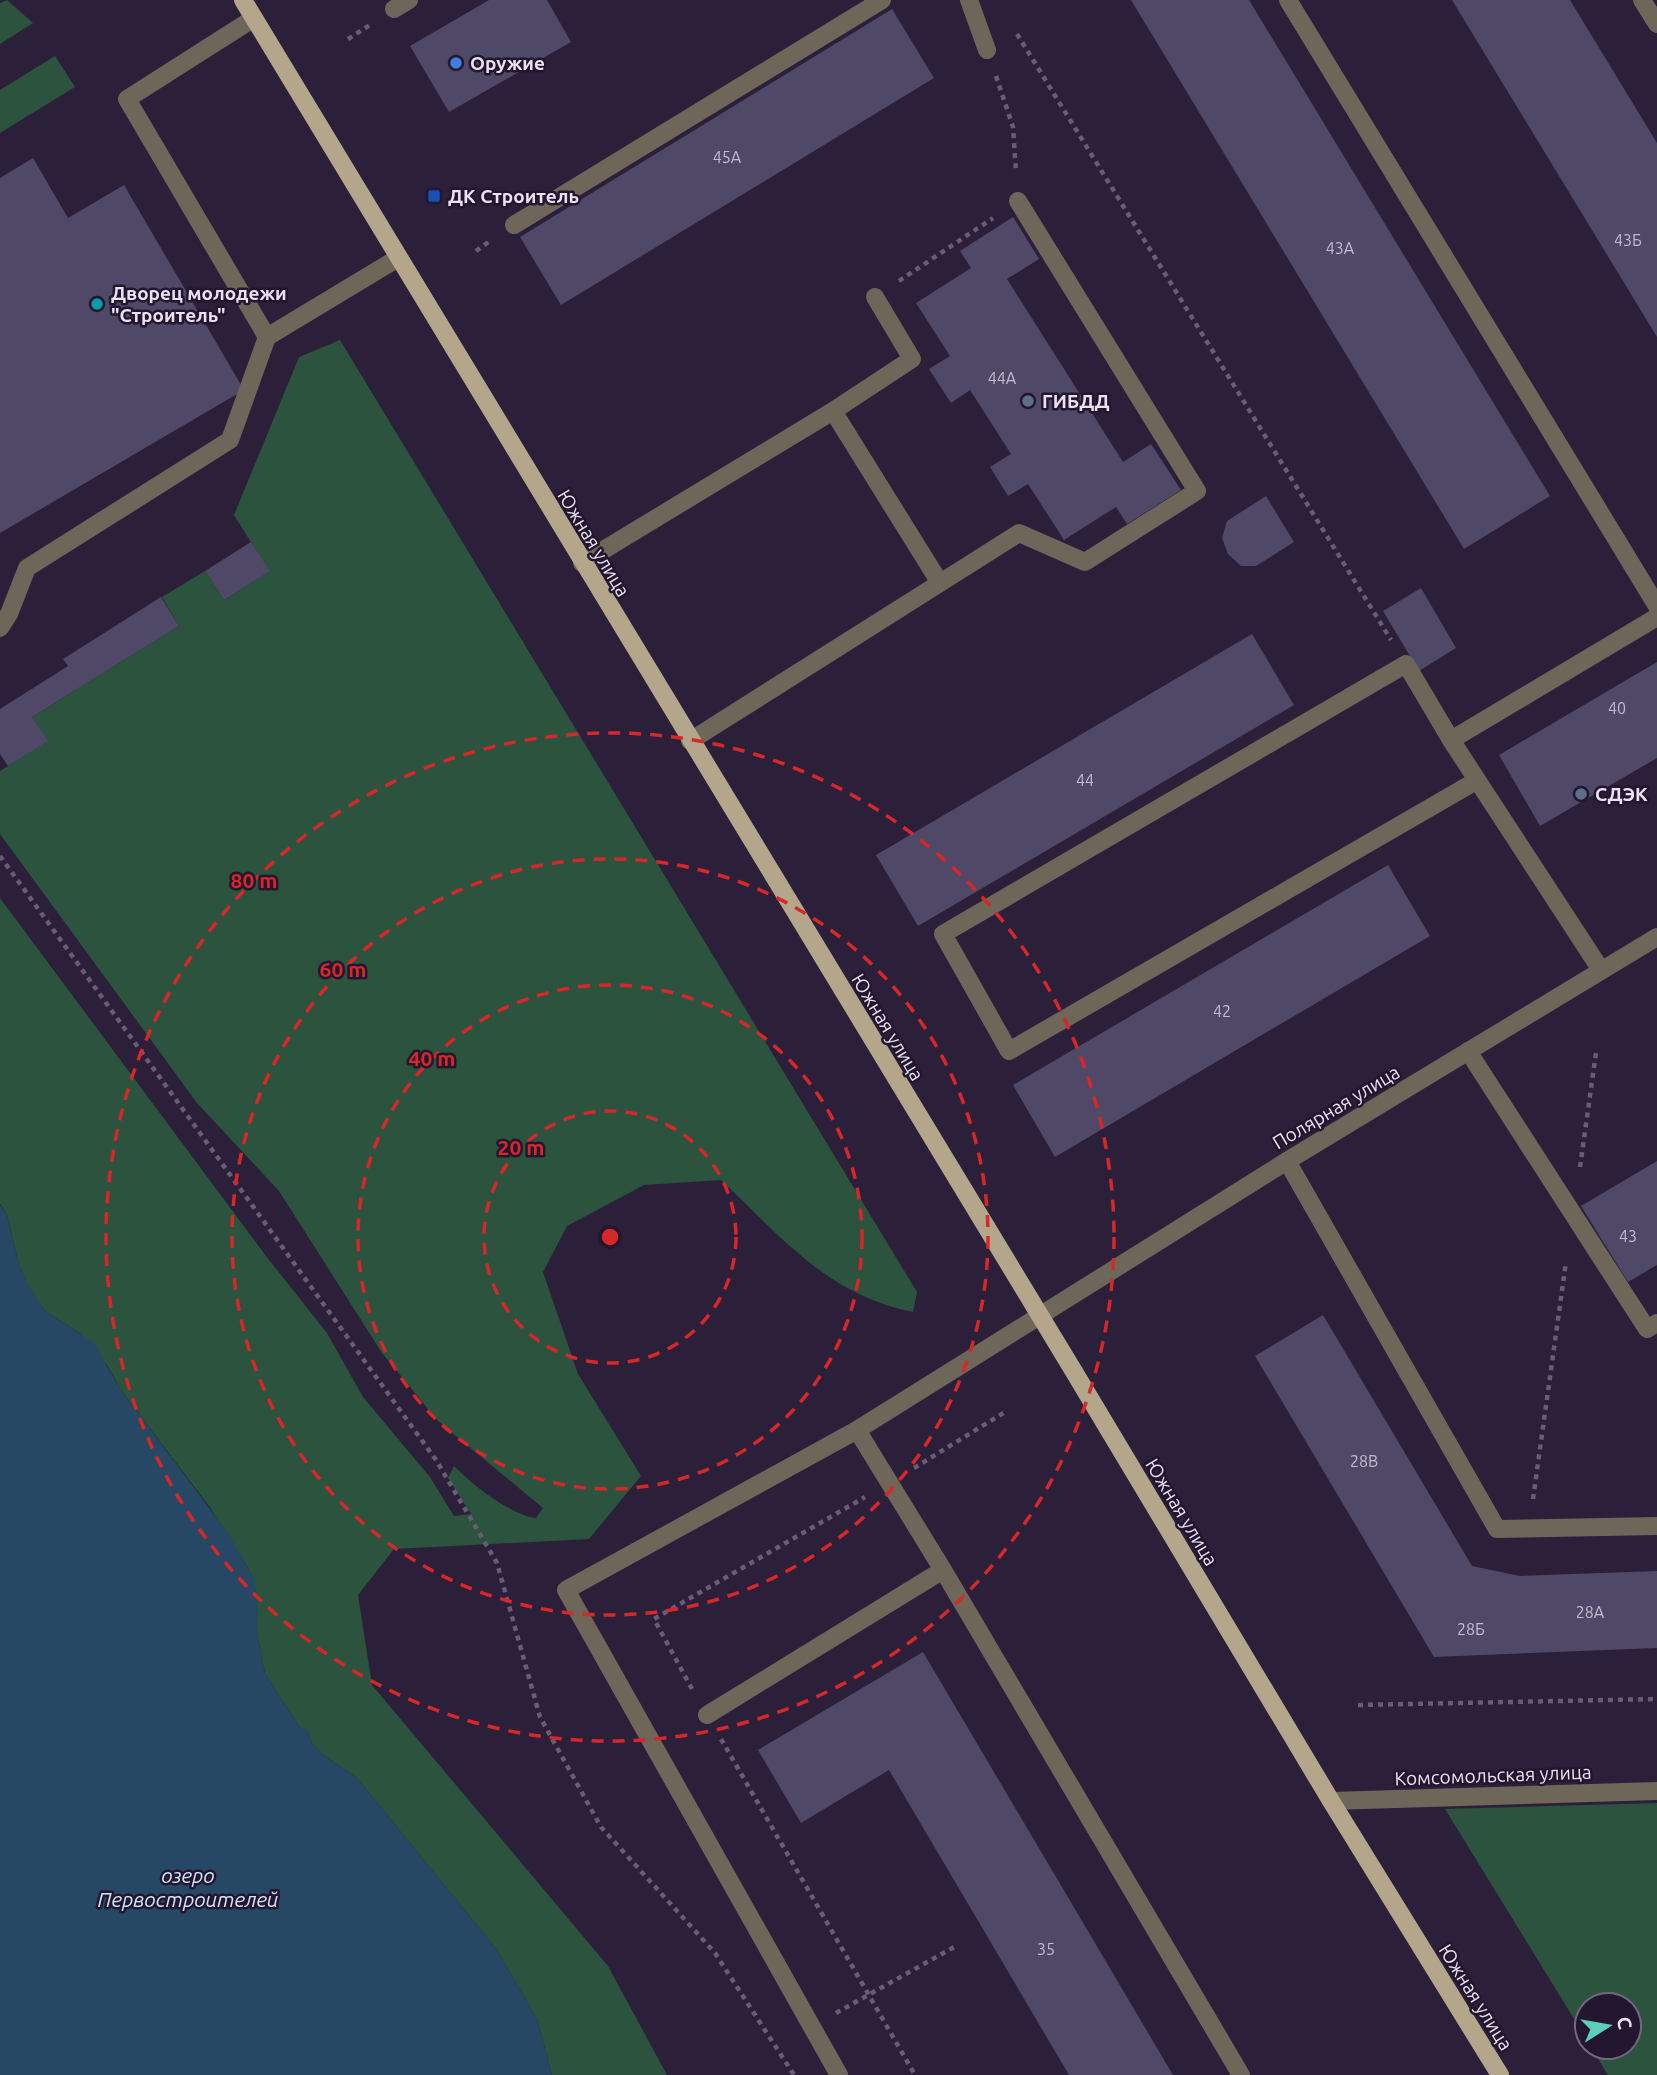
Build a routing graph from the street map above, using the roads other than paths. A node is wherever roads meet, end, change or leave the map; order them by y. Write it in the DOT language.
graph roads {
  1 [pos="243,0"];
  2 [pos="883,0"];
  3 [pos="969,0"];
  4 [pos="1287,0"];
  5 [pos="1643,0"];
  6 [pos="254,18"];
  7 [pos="1657,24"];
  8 [pos="987,50"];
  9 [pos="1018,201"];
  10 [pos="514,225"];
  11 [pos="398,258"];
  12 [pos="875,298"];
  13 [pos="267,337"];
  14 [pos="832,411"];
  15 [pos="582,563"];
  16 [pos="940,583"];
  17 [pos="1657,606"];
  18 [pos="1657,617"];
  19 [pos="0,628"];
  20 [pos="1451,740"];
  21 [pos="690,741"];
  22 [pos="1476,781"];
  23 [pos="1657,937"];
  24 [pos="1601,970"];
  25 [pos="1468,1051"];
  26 [pos="1287,1161"];
  27 [pos="1038,1316"];
  28 [pos="1657,1323"];
  29 [pos="857,1430"];
  30 [pos="1657,1526"];
  31 [pos="943,1570"];
  32 [pos="707,1715"];
  33 [pos="1657,1791"];
  34 [pos="1331,1801"];
  35 [pos="839,2075"];
  36 [pos="1241,2075"];
  37 [pos="1500,2075"];
  1 -- 6 [label="main road, Южная улица"];
  2 -- 10 [label="street"];
  3 -- 8 [label="street"];
  4 -- 17 [label="street"];
  5 -- 7 [label="street"];
  6 -- 11 [label="main road, Южная улица"];
  6 -- 13 [label="street"];
  9 -- 16 [label="street"];
  11 -- 13 [label="street"];
  11 -- 15 [label="main road, Южная улица"];
  12 -- 14 [label="street"];
  13 -- 19 [label="street"];
  14 -- 15 [label="street"];
  14 -- 16 [label="street"];
  15 -- 21 [label="main road, Южная улица"];
  16 -- 21 [label="street"];
  18 -- 20 [label="street"];
  20 -- 22 [label="street"];
  20 -- 22 [label="street"];
  21 -- 27 [label="main road, Южная улица"];
  22 -- 24 [label="street"];
  23 -- 24 [label="street, Полярная улица"];
  24 -- 25 [label="street, Полярная улица"];
  25 -- 26 [label="street, Полярная улица"];
  25 -- 28 [label="street"];
  26 -- 27 [label="street, Полярная улица"];
  26 -- 30 [label="street"];
  27 -- 29 [label="street, Полярная улица"];
  27 -- 34 [label="main road, Южная улица"];
  29 -- 31 [label="street"];
  29 -- 35 [label="street, Полярная улица"];
  31 -- 32 [label="street"];
  31 -- 36 [label="street"];
  33 -- 34 [label="street, Комсомольская улица"];
  34 -- 37 [label="main road, Южная улица"];
}
